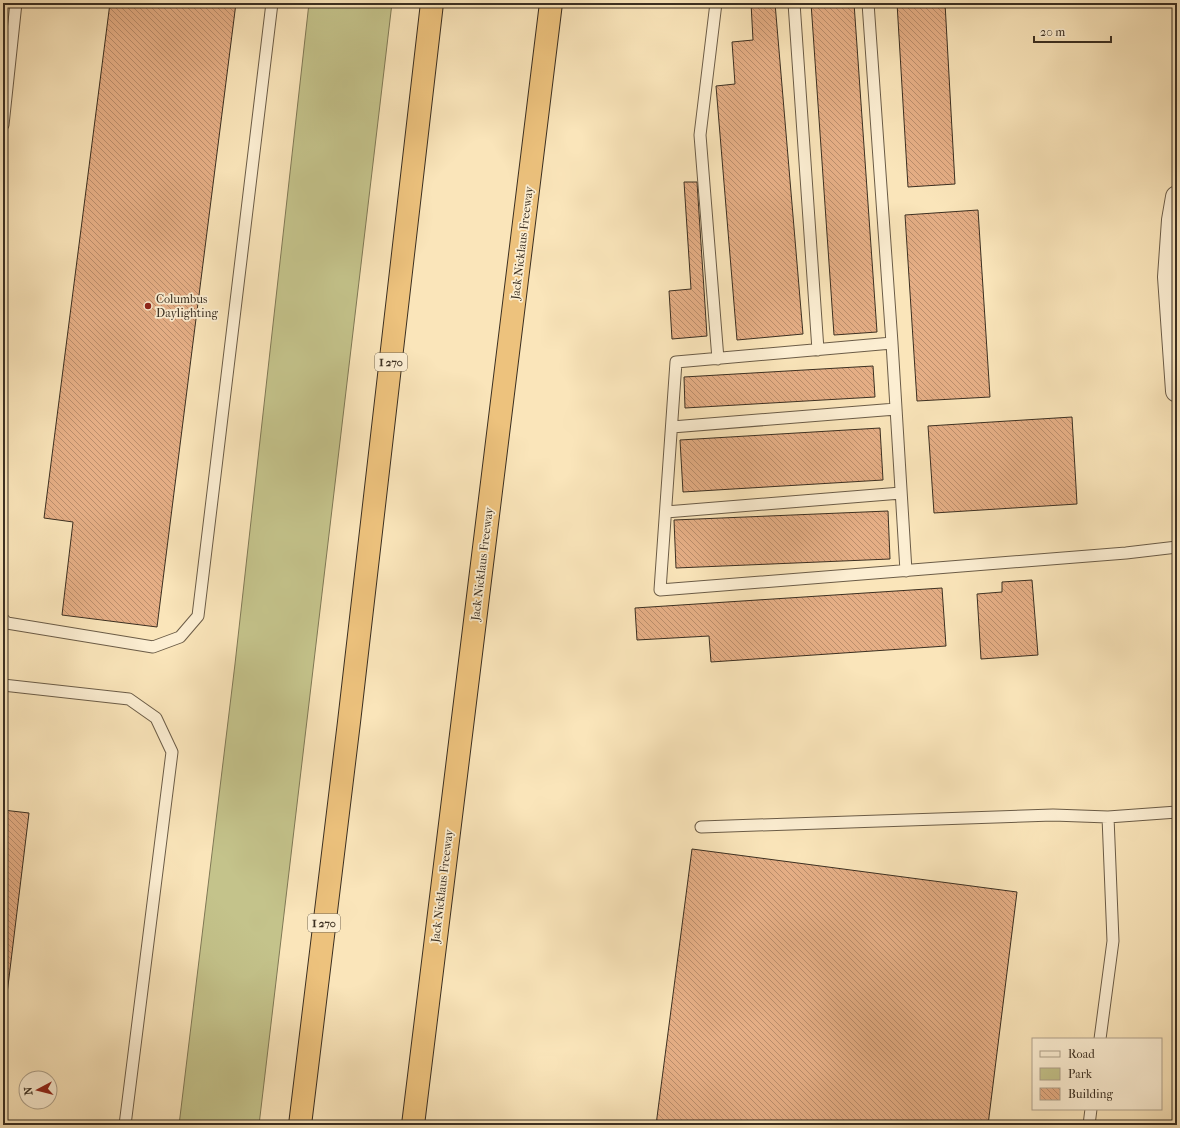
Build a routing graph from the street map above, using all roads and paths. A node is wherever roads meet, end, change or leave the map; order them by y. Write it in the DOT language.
graph roads {
  1 [pos="16,3"];
  2 [pos="272,3"];
  3 [pos="432,3"];
  4 [pos="551,3"];
  5 [pos="566,3"];
  6 [pos="716,3"];
  7 [pos="794,3"];
  8 [pos="868,3"];
  9 [pos="3,125"];
  10 [pos="529,192"];
  11 [pos="1177,197"];
  12 [pos="892,343"];
  13 [pos="818,350"];
  14 [pos="718,359"];
  15 [pos="1177,390"];
  16 [pos="896,409"];
  17 [pos="672,427"];
  18 [pos="901,494"];
  19 [pos="666,512"];
  20 [pos="1177,547"];
  21 [pos="906,571"];
  22 [pos="3,619"];
  23 [pos="3,685"];
  24 [pos="1177,812"];
  25 [pos="1108,817"];
  26 [pos="701,827"];
  27 [pos="1100,1038"];
  28 [pos="1091,1110"];
  29 [pos="124,1125"];
  30 [pos="300,1125"];
  31 [pos="413,1125"];
  32 [pos="1089,1125"];
  1 -- 9 [label="lane"];
  2 -- 22 [label="lane"];
  3 -- 30 [label="highway, I 270"];
  4 -- 10 [label="highway, Jack Nicklaus Freeway"];
  5 -- 10 [label="highway"];
  6 -- 14 [label="lane"];
  7 -- 13 [label="lane"];
  8 -- 12 [label="lane"];
  10 -- 31 [label="highway, Jack Nicklaus Freeway"];
  11 -- 15 [label="street"];
  12 -- 13 [label="lane"];
  12 -- 16 [label="lane"];
  13 -- 14 [label="lane"];
  14 -- 17 [label="lane"];
  16 -- 17 [label="lane"];
  16 -- 18 [label="lane"];
  17 -- 19 [label="lane"];
  18 -- 19 [label="lane"];
  18 -- 21 [label="lane"];
  19 -- 21 [label="lane"];
  20 -- 21 [label="lane"];
  23 -- 29 [label="lane"];
  24 -- 25 [label="lane"];
  25 -- 26 [label="lane"];
  25 -- 27 [label="lane"];
  28 -- 32 [label="lane"];
}
